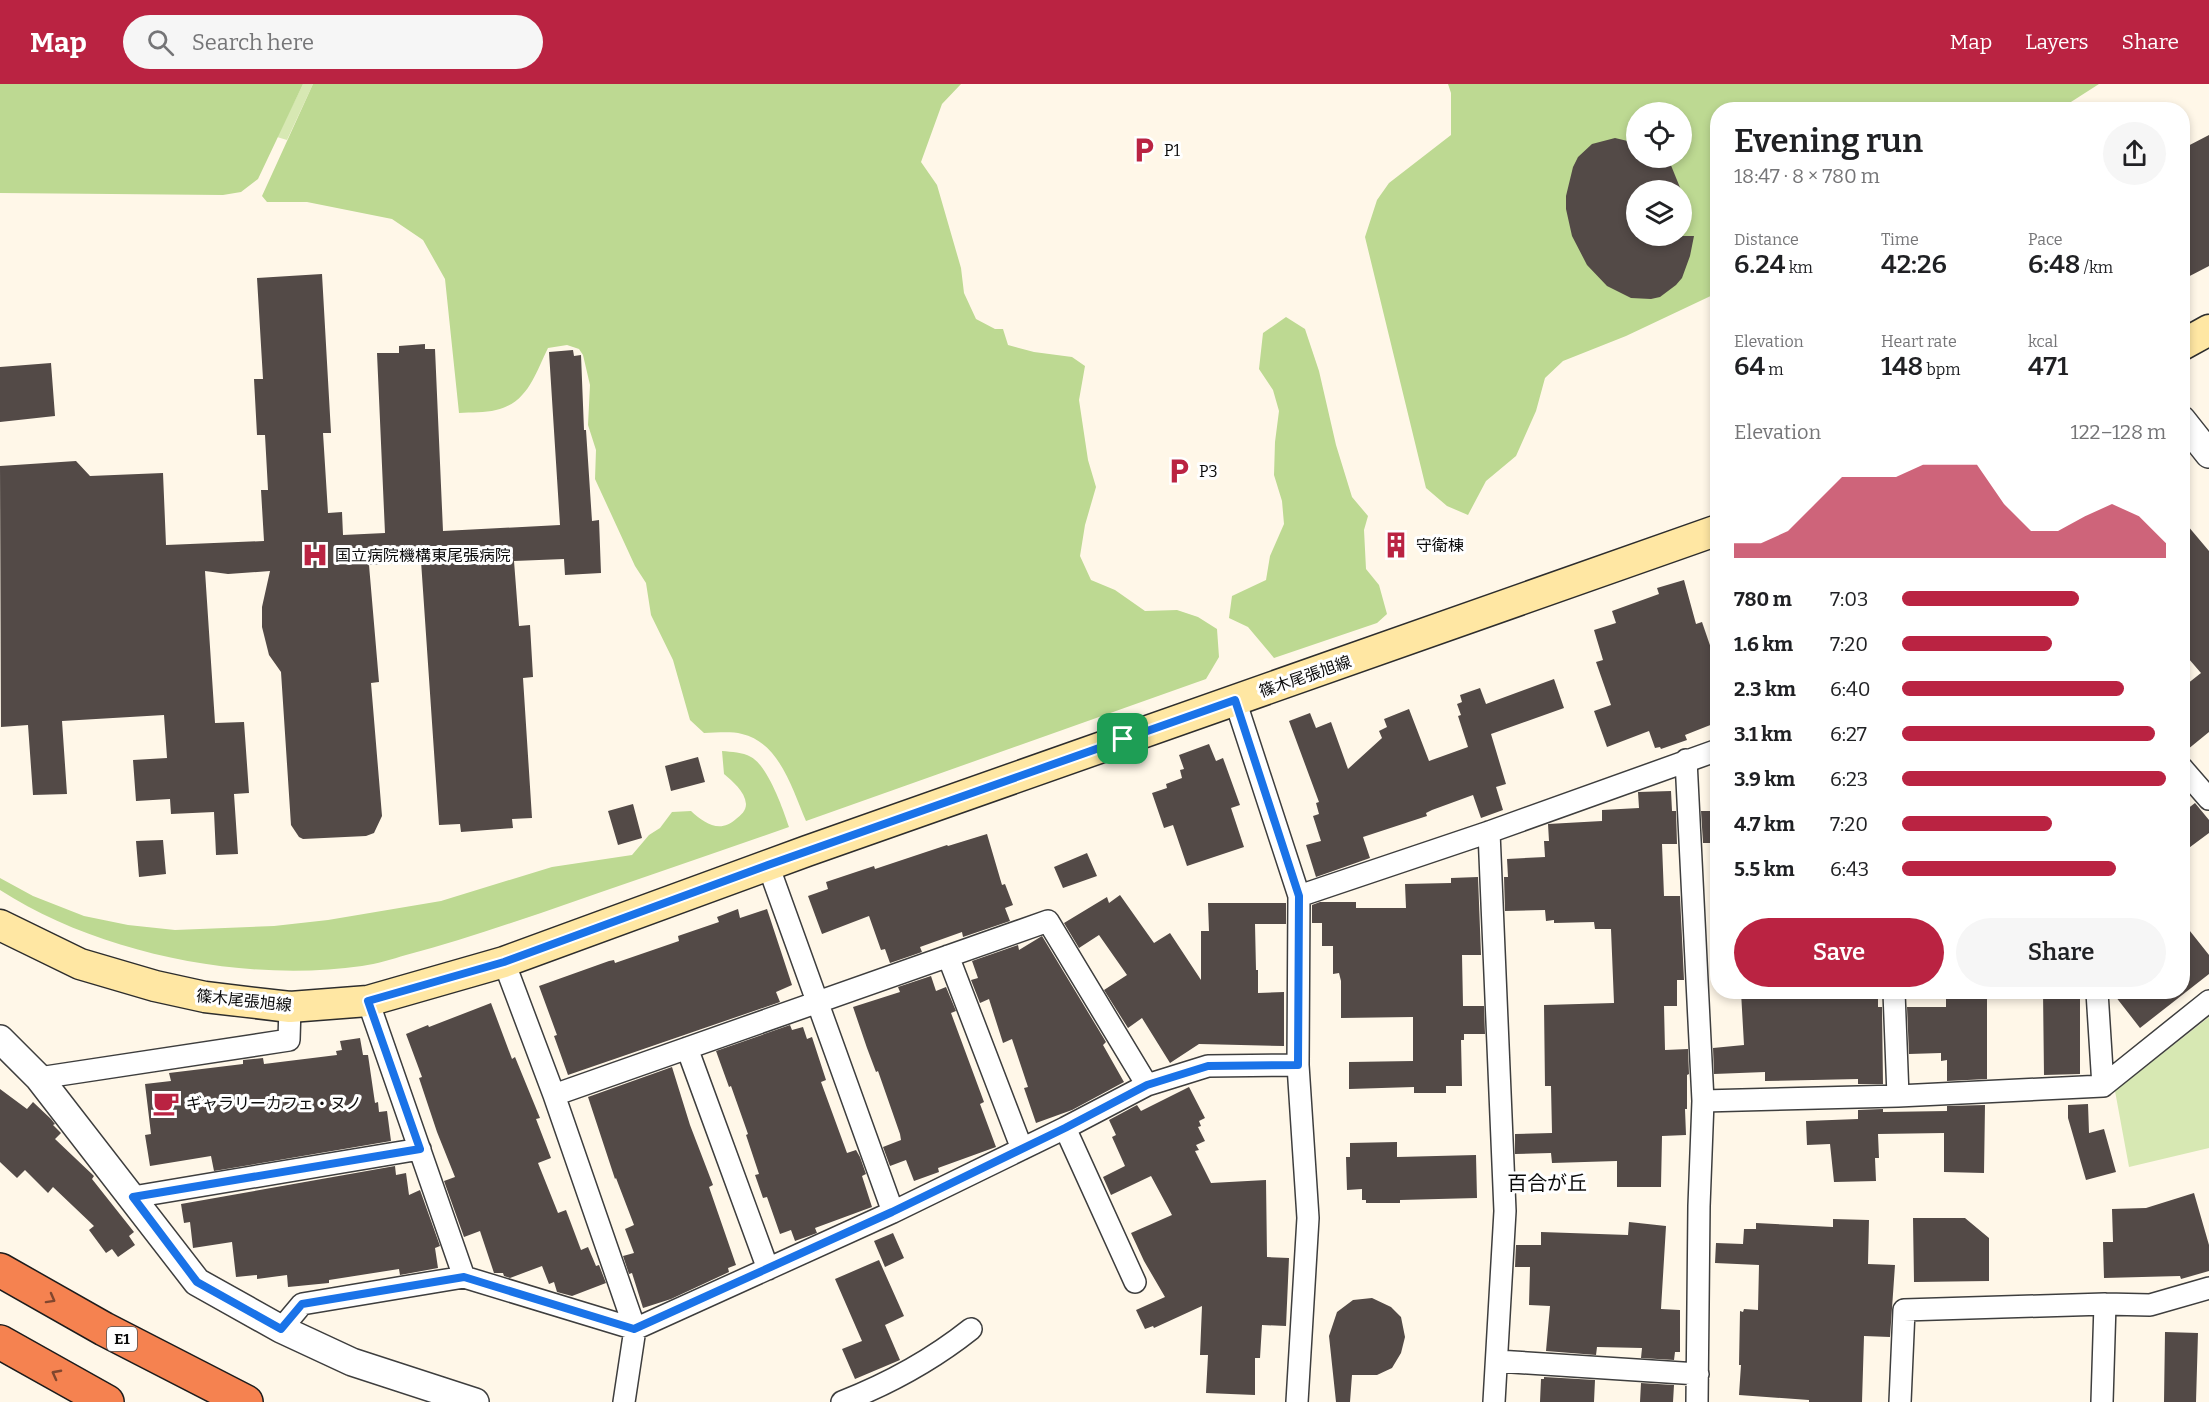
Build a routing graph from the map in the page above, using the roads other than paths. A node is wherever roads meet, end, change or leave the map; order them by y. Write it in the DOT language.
graph roads {
  1 [pos="2209,330"];
  2 [pos="2190,341"];
  3 [pos="2190,430"];
  4 [pos="2209,454"];
  5 [pos="1710,533"];
  6 [pos="1235,700"];
  7 [pos="1710,752"];
  8 [pos="1686,760"];
  9 [pos="2190,777"];
  10 [pos="2209,800"];
  11 [pos="1489,831"];
  12 [pos="768,865"];
  13 [pos="1299,896"];
  14 [pos="0,925"];
  15 [pos="948,956"];
  16 [pos="504,962"];
  17 [pos="1894,999"];
  18 [pos="2097,999"];
  19 [pos="368,1001"];
  20 [pos="2209,1001"];
  21 [pos="817,1002"];
  22 [pos="290,1006"];
  23 [pos="0,1039"];
  24 [pos="687,1048"];
  25 [pos="1298,1065"];
  26 [pos="39,1078"];
  27 [pos="1147,1085"];
  28 [pos="2103,1086"];
  29 [pos="554,1095"];
  30 [pos="1898,1096"];
  31 [pos="1703,1101"];
  32 [pos="1065,1128"];
  33 [pos="420,1149"];
  34 [pos="1022,1149"];
  35 [pos="133,1197"];
  36 [pos="892,1212"];
  37 [pos="768,1269"];
  38 [pos="0,1270"];
  39 [pos="464,1277"];
  40 [pos="1135,1282"];
  41 [pos="2209,1288"];
  42 [pos="2105,1304"];
  43 [pos="281,1329"];
  44 [pos="634,1329"];
  45 [pos="971,1329"];
  46 [pos="0,1342"];
  47 [pos="1497,1361"];
  48 [pos="1698,1374"];
  49 [pos="107,1402"];
  50 [pos="246,1402"];
  51 [pos="475,1402"];
  52 [pos="624,1402"];
  53 [pos="842,1402"];
  54 [pos="1297,1402"];
  55 [pos="1494,1402"];
  56 [pos="1696,1402"];
  57 [pos="1900,1402"];
  58 [pos="2102,1402"];
  1 -- 2 [label="main road"];
  3 -- 4 [label="street"];
  5 -- 6 [label="main road, 篠木尾張旭線"];
  6 -- 12 [label="main road, 篠木尾張旭線"];
  6 -- 13 [label="street"];
  7 -- 8 [label="street"];
  8 -- 11 [label="street"];
  8 -- 31 [label="street"];
  9 -- 10 [label="street"];
  11 -- 13 [label="street"];
  11 -- 47 [label="street"];
  12 -- 16 [label="main road, 篠木尾張旭線"];
  12 -- 21 [label="street"];
  13 -- 25 [label="street"];
  14 -- 22 [label="main road, 篠木尾張旭線"];
  15 -- 21 [label="street"];
  15 -- 27 [label="street"];
  15 -- 34 [label="street"];
  16 -- 19 [label="main road, 篠木尾張旭線"];
  16 -- 29 [label="street"];
  17 -- 30 [label="street"];
  18 -- 28 [label="street"];
  19 -- 22 [label="main road, 篠木尾張旭線"];
  19 -- 33 [label="street"];
  20 -- 28 [label="street"];
  21 -- 24 [label="street"];
  21 -- 36 [label="street"];
  22 -- 26 [label="street"];
  23 -- 26 [label="street"];
  24 -- 29 [label="street"];
  24 -- 37 [label="street"];
  25 -- 27 [label="street"];
  25 -- 54 [label="street"];
  26 -- 35 [label="street"];
  27 -- 32 [label="street"];
  28 -- 30 [label="street"];
  29 -- 44 [label="street"];
  30 -- 31 [label="street"];
  31 -- 48 [label="street"];
  32 -- 34 [label="street"];
  32 -- 40 [label="street"];
  33 -- 35 [label="street"];
  33 -- 39 [label="street"];
  34 -- 36 [label="street"];
  35 -- 43 [label="street"];
  36 -- 37 [label="street"];
  37 -- 44 [label="street"];
  38 -- 50 [label="highway, E1, one-way"];
  39 -- 43 [label="street"];
  39 -- 44 [label="street"];
  41 -- 42 [label="street"];
  42 -- 57 [label="street"];
  42 -- 58 [label="street"];
  43 -- 51 [label="street"];
  44 -- 52 [label="street"];
  45 -- 53 [label="street"];
  49 -- 46 [label="highway, one-way"];
  47 -- 48 [label="street"];
  47 -- 55 [label="street"];
  48 -- 56 [label="street"];
}
